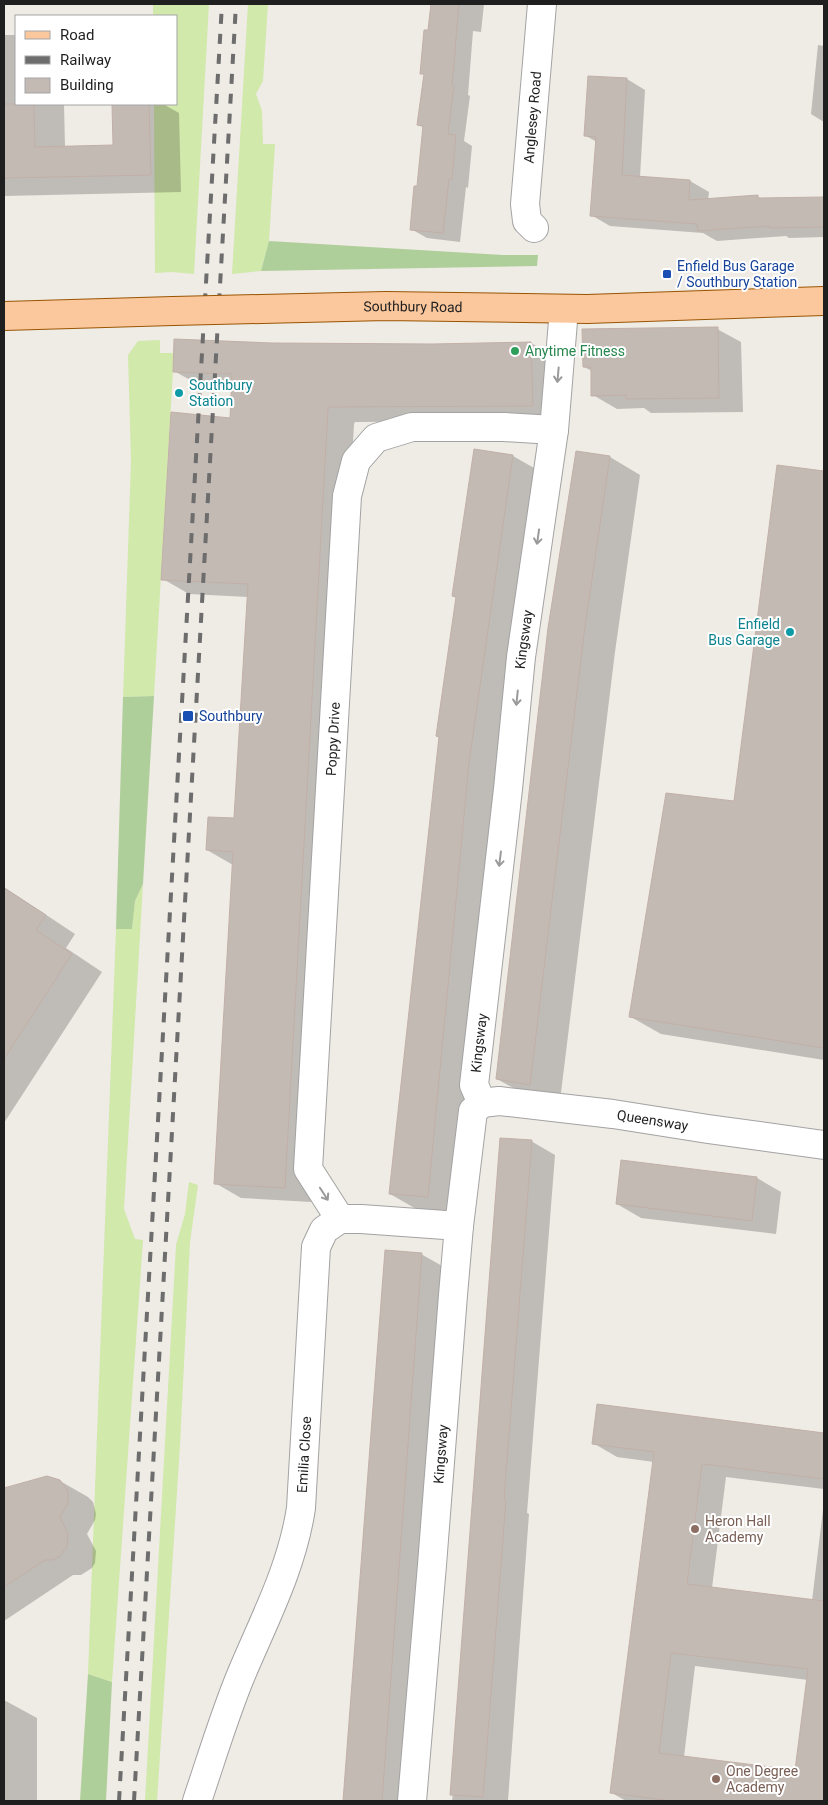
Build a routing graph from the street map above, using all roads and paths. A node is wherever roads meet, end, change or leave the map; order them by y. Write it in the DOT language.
graph roads {
  1 [pos="542,4"];
  2 [pos="534,228"];
  3 [pos="824,301"];
  4 [pos="564,309"];
  5 [pos="4,316"];
  6 [pos="554,430"];
  7 [pos="482,1103"];
  8 [pos="824,1145"];
  9 [pos="340,1219"];
  10 [pos="459,1226"];
  11 [pos="197,1801"];
  12 [pos="412,1801"];
  1 -- 2 [label="street, Anglesey Road"];
  3 -- 4 [label="main road, Southbury Road"];
  4 -- 5 [label="main road, Southbury Road, bridge"];
  4 -- 6 [label="street, Kingsway, one-way"];
  6 -- 7 [label="street, Kingsway, one-way"];
  6 -- 9 [label="street, Poppy Drive, one-way"];
  7 -- 8 [label="street, Queensway"];
  7 -- 10 [label="street, Kingsway"];
  9 -- 10 [label="street"];
  9 -- 11 [label="street, Emilia Close"];
  10 -- 12 [label="street, Kingsway"];
}
